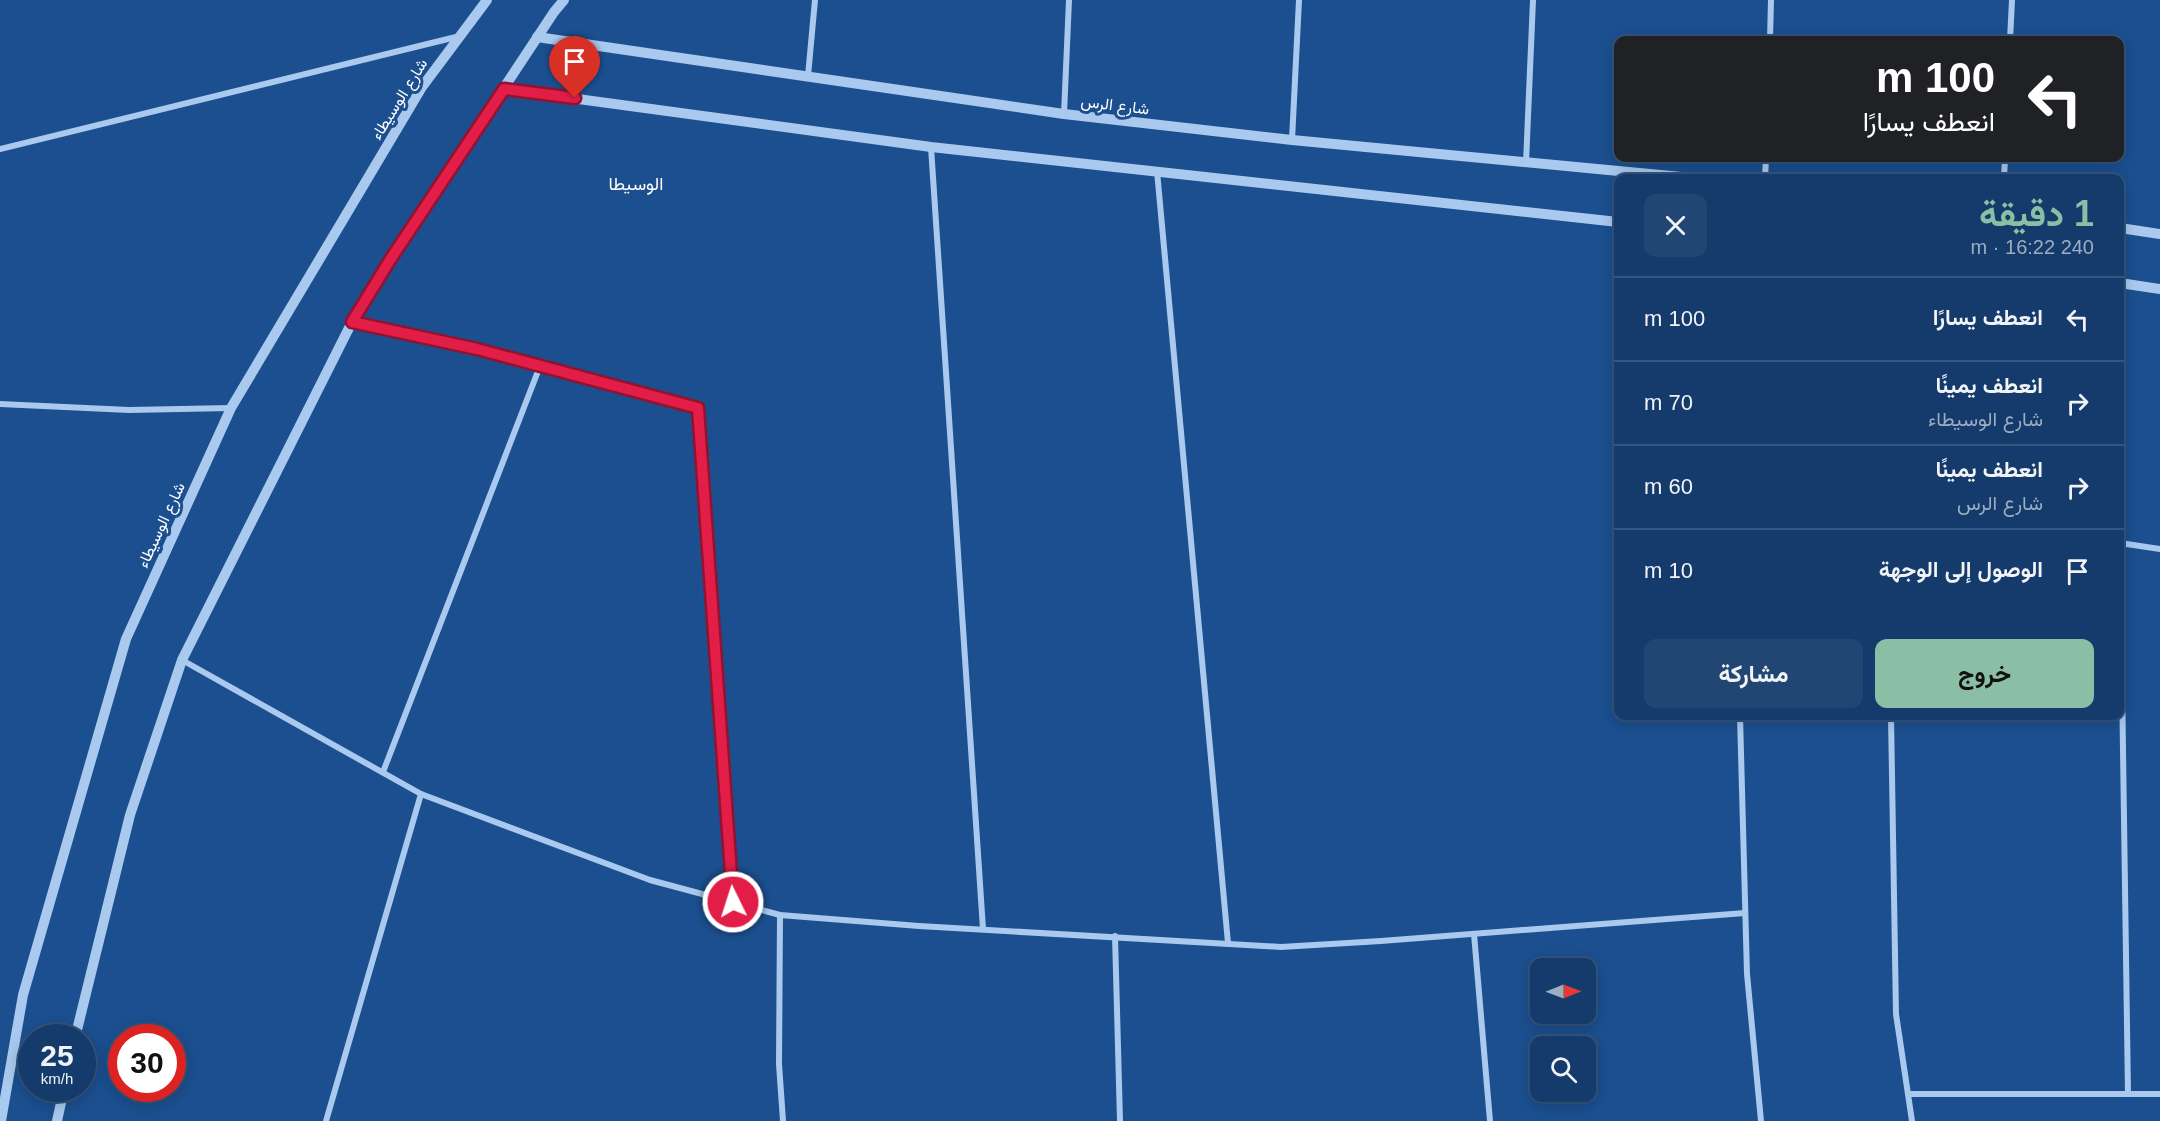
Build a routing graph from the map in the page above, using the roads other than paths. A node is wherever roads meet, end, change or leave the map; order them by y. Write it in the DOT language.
graph roads {
  1 [pos="487,0"];
  2 [pos="564,0"];
  3 [pos="815,0"];
  4 [pos="1069,0"];
  5 [pos="1299,0"];
  6 [pos="1533,0"];
  7 [pos="1771,0"];
  8 [pos="2012,0"];
  9 [pos="460,36"];
  10 [pos="1770,36"];
  11 [pos="2010,36"];
  12 [pos="537,38"];
  13 [pos="808,76"];
  14 [pos="504,89"];
  15 [pos="1064,114"];
  16 [pos="1292,140"];
  17 [pos="931,147"];
  18 [pos="0,149"];
  19 [pos="1526,164"];
  20 [pos="1157,171"];
  21 [pos="1645,174"];
  22 [pos="1614,222"];
  23 [pos="2124,229"];
  24 [pos="2160,234"];
  25 [pos="2124,284"];
  26 [pos="2160,289"];
  27 [pos="352,322"];
  28 [pos="540,366"];
  29 [pos="0,404"];
  30 [pos="231,408"];
  31 [pos="2124,544"];
  32 [pos="2160,549"];
  33 [pos="182,660"];
  34 [pos="1740,720"];
  35 [pos="1891,720"];
  36 [pos="2123,720"];
  37 [pos="383,772"];
  38 [pos="421,794"];
  39 [pos="733,902"];
  40 [pos="1745,913"];
  41 [pos="780,915"];
  42 [pos="983,929"];
  43 [pos="1474,934"];
  44 [pos="1115,936"];
  45 [pos="1228,943"];
  46 [pos="78,1024"];
  47 [pos="1908,1094"];
  48 [pos="2128,1094"];
  49 [pos="2160,1094"];
  50 [pos="61,1102"];
  51 [pos="1,1121"];
  52 [pos="57,1121"];
  53 [pos="326,1121"];
  54 [pos="783,1121"];
  55 [pos="1120,1121"];
  56 [pos="1490,1121"];
  57 [pos="1761,1121"];
  58 [pos="1911,1121"];
  1 -- 9 [label="street, شارع الوسيطاء"];
  2 -- 12 [label="street"];
  3 -- 13 [label="street"];
  4 -- 15 [label="street"];
  5 -- 16 [label="street"];
  6 -- 19 [label="street"];
  7 -- 10 [label="street"];
  8 -- 11 [label="street"];
  9 -- 18 [label="street"];
  9 -- 30 [label="street, شارع الوسيطاء"];
  12 -- 13 [label="street, شارع الرس"];
  12 -- 14 [label="street"];
  13 -- 15 [label="street, شارع الرس"];
  14 -- 17 [label="street"];
  14 -- 27 [label="street"];
  15 -- 16 [label="street, شارع الرس"];
  16 -- 19 [label="street, شارع الرس"];
  17 -- 20 [label="street"];
  17 -- 42 [label="street"];
  19 -- 21 [label="street, شارع الرس"];
  20 -- 22 [label="street"];
  20 -- 45 [label="street"];
  23 -- 24 [label="street"];
  25 -- 26 [label="street"];
  27 -- 28 [label="street"];
  27 -- 33 [label="street"];
  28 -- 37 [label="street"];
  28 -- 39 [label="street"];
  29 -- 30 [label="street"];
  30 -- 51 [label="street, شارع الوسيطاء"];
  31 -- 32 [label="street"];
  33 -- 37 [label="street"];
  33 -- 46 [label="street"];
  34 -- 40 [label="street"];
  35 -- 47 [label="street"];
  36 -- 48 [label="street"];
  37 -- 38 [label="street"];
  38 -- 39 [label="street"];
  38 -- 53 [label="street"];
  39 -- 41 [label="street"];
  40 -- 43 [label="street"];
  40 -- 57 [label="street"];
  41 -- 42 [label="street"];
  41 -- 54 [label="street"];
  42 -- 44 [label="street"];
  43 -- 45 [label="street"];
  43 -- 56 [label="street"];
  44 -- 45 [label="street"];
  44 -- 55 [label="street"];
  47 -- 48 [label="street"];
  47 -- 58 [label="street"];
  48 -- 49 [label="street"];
  50 -- 52 [label="street"];
}
